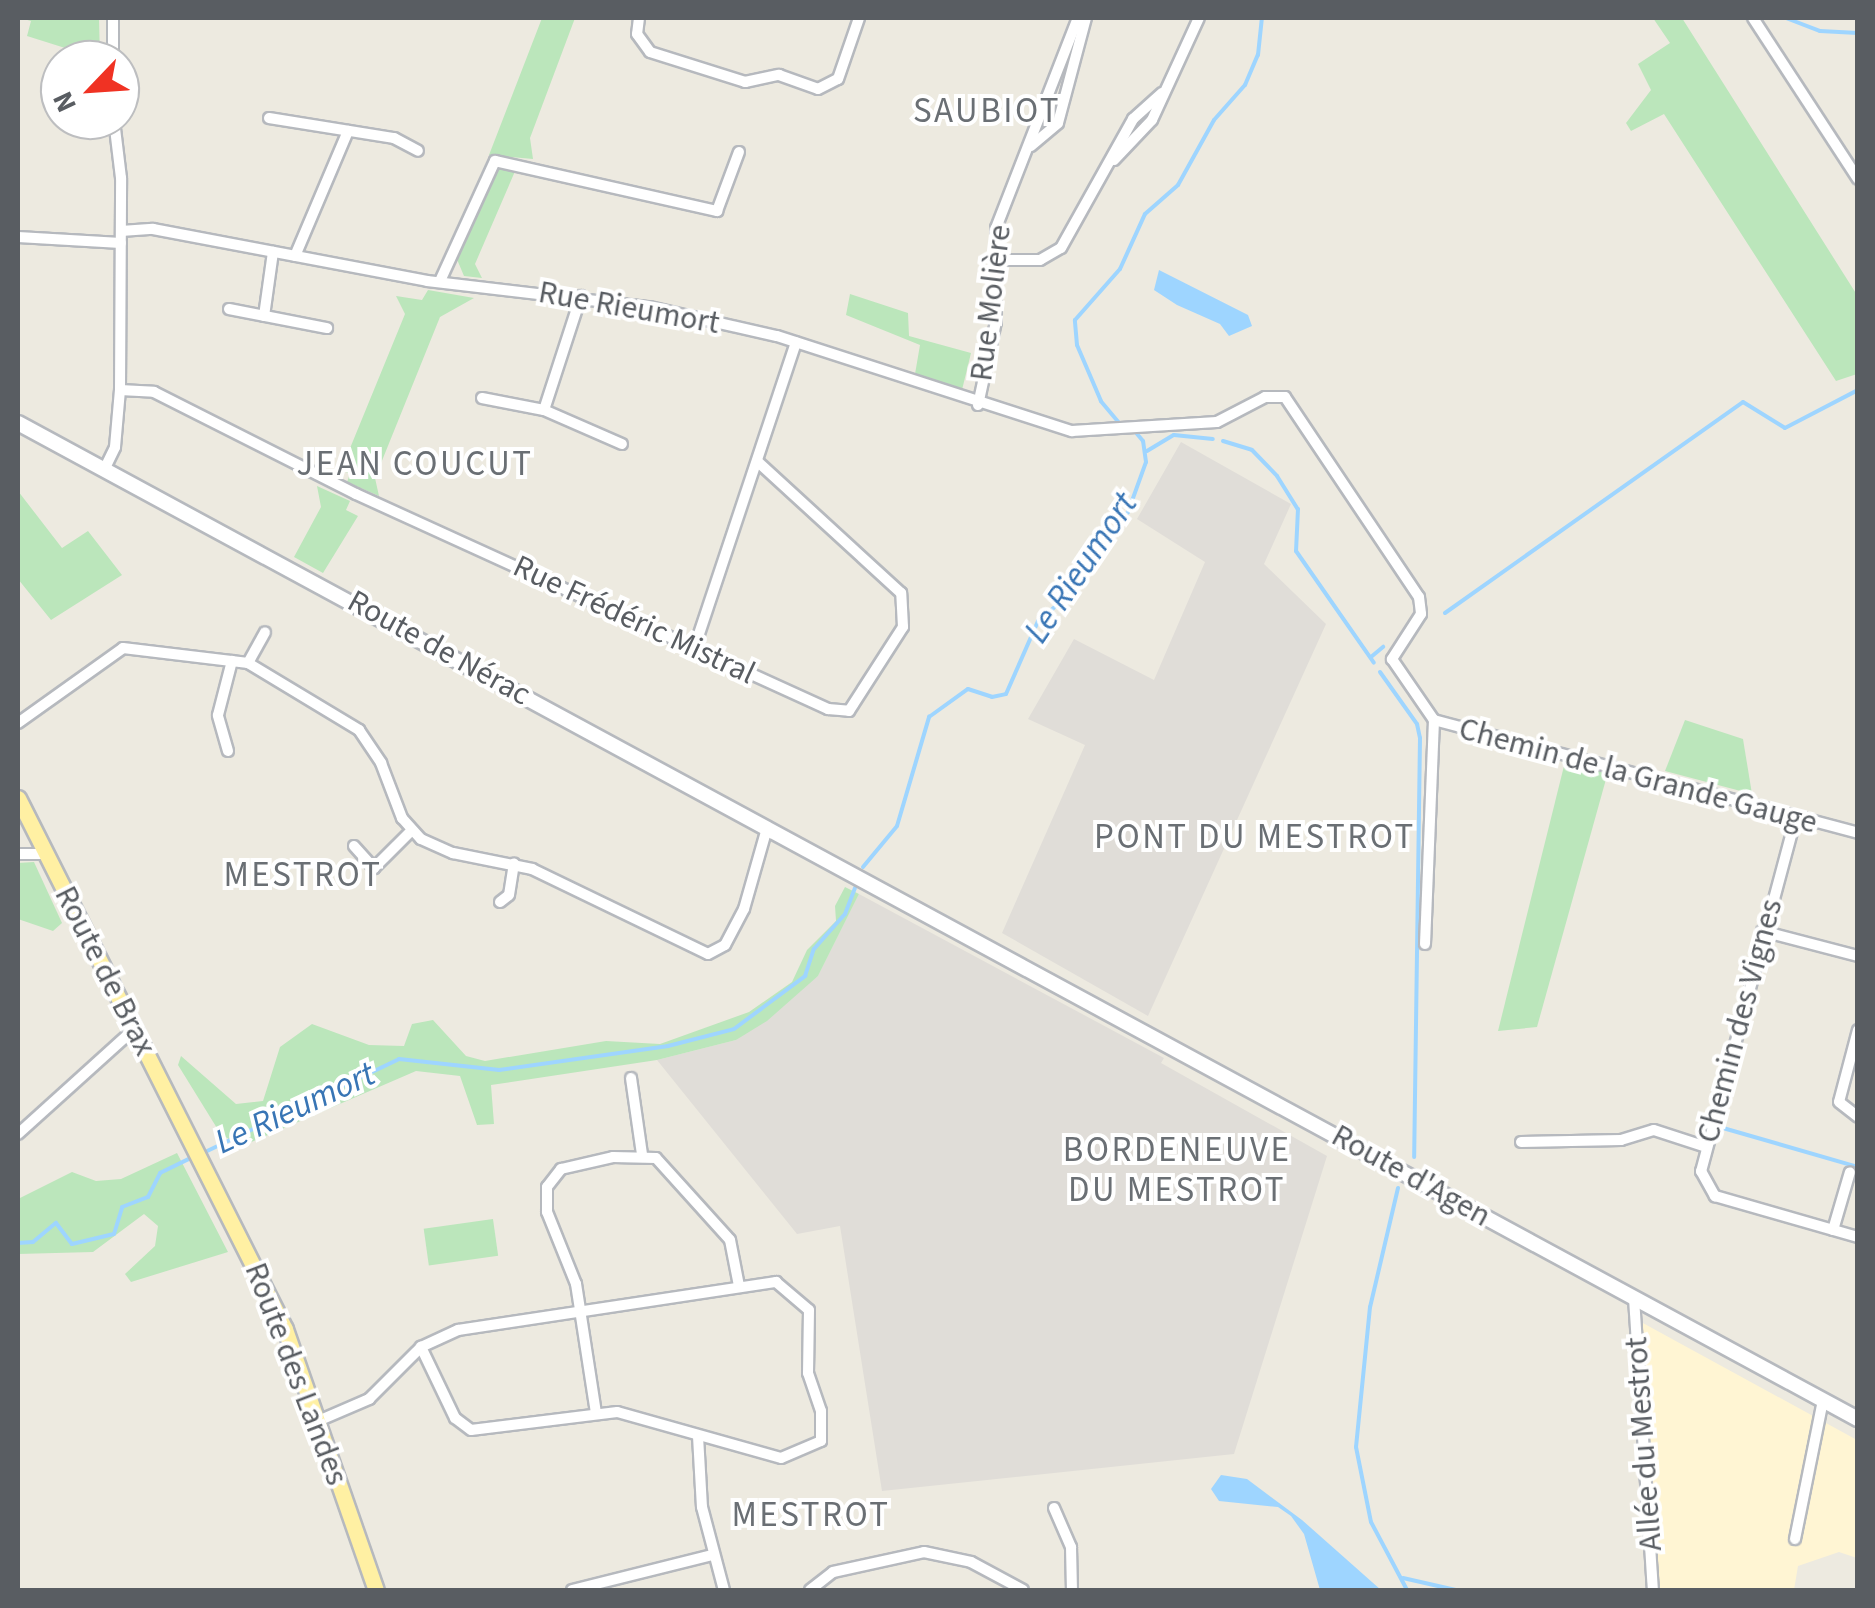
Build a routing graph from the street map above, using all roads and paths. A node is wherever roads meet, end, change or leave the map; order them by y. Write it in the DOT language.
graph roads {
  1 [pos="639,18"];
  2 [pos="860,18"];
  3 [pos="1078,18"];
  4 [pos="1086,18"];
  5 [pos="1199,18"];
  6 [pos="1753,18"];
  7 [pos="1162,93"];
  8 [pos="268,118"];
  9 [pos="348,131"];
  10 [pos="115,140"];
  11 [pos="1030,147"];
  12 [pos="418,152"];
  13 [pos="738,152"];
  14 [pos="1113,161"];
  15 [pos="1858,179"];
  16 [pos="18,237"];
  17 [pos="121,237"];
  18 [pos="273,252"];
  19 [pos="295,256"];
  20 [pos="996,260"];
  21 [pos="440,282"];
  22 [pos="581,296"];
  23 [pos="228,310"];
  24 [pos="264,316"];
  25 [pos="327,328"];
  26 [pos="796,342"];
  27 [pos="120,390"];
  28 [pos="482,398"];
  29 [pos="978,405"];
  30 [pos="544,410"];
  31 [pos="18,423"];
  32 [pos="1126,427"];
  33 [pos="622,444"];
  34 [pos="756,461"];
  35 [pos="104,470"];
  36 [pos="265,632"];
  37 [pos="695,646"];
  38 [pos="232,661"];
  39 [pos="248,663"];
  40 [pos="1434,720"];
  41 [pos="18,723"];
  42 [pos="228,750"];
  43 [pos="18,798"];
  44 [pos="1796,817"];
  45 [pos="768,828"];
  46 [pos="411,831"];
  47 [pos="1858,833"];
  48 [pos="354,846"];
  49 [pos="18,854"];
  50 [pos="46,854"];
  51 [pos="514,864"];
  52 [pos="858,877"];
  53 [pos="500,902"];
  54 [pos="1762,932"];
  55 [pos="1425,944"];
  56 [pos="1858,956"];
  57 [pos="133,1030"];
  58 [pos="1858,1030"];
  59 [pos="631,1078"];
  60 [pos="1858,1118"];
  61 [pos="18,1134"];
  62 [pos="1521,1142"];
  63 [pos="1706,1146"];
  64 [pos="642,1154"];
  65 [pos="204,1163"];
  66 [pos="1850,1172"];
  67 [pos="1834,1230"];
  68 [pos="1858,1237"];
  69 [pos="739,1286"];
  70 [pos="1634,1298"];
  71 [pos="580,1312"];
  72 [pos="422,1347"];
  73 [pos="1823,1400"];
  74 [pos="596,1413"];
  75 [pos="1858,1420"];
  76 [pos="318,1421"];
  77 [pos="698,1436"];
  78 [pos="1054,1508"];
  79 [pos="1795,1539"];
  80 [pos="712,1555"];
  81 [pos="376,1590"];
  82 [pos="576,1590"];
  83 [pos="724,1590"];
  84 [pos="810,1590"];
  85 [pos="1023,1590"];
  86 [pos="1072,1590"];
  87 [pos="1652,1590"];
  1 -- 2 [label="street"];
  3 -- 11 [label="street, Rue Molière"];
  4 -- 11 [label="street, Rue Molière"];
  5 -- 7 [label="street"];
  6 -- 15 [label="street"];
  7 -- 14 [label="street"];
  7 -- 14 [label="street"];
  8 -- 9 [label="street"];
  9 -- 12 [label="street"];
  9 -- 19 [label="street"];
  10 -- 17 [label="street"];
  11 -- 20 [label="street, Rue Molière"];
  13 -- 21 [label="street"];
  14 -- 20 [label="street"];
  16 -- 17 [label="street, Rue Rieumort"];
  17 -- 18 [label="street, Rue Rieumort"];
  17 -- 27 [label="street"];
  18 -- 19 [label="street, Rue Rieumort"];
  18 -- 24 [label="street"];
  19 -- 21 [label="street, Rue Rieumort"];
  20 -- 29 [label="street, Rue Molière"];
  21 -- 22 [label="street, Rue Rieumort"];
  22 -- 26 [label="street, Rue Rieumort"];
  22 -- 30 [label="street"];
  23 -- 24 [label="street"];
  24 -- 25 [label="street"];
  26 -- 29 [label="street, Rue Rieumort"];
  26 -- 34 [label="street"];
  27 -- 35 [label="street"];
  27 -- 37 [label="street, Rue Frédéric Mistral"];
  28 -- 30 [label="street"];
  29 -- 32 [label="street, Rue Rieumort"];
  30 -- 33 [label="street"];
  31 -- 35 [label="main road, Route de Nérac"];
  32 -- 40 [label="street, Chemin de la Grande Gauge"];
  34 -- 37 [label="street"];
  34 -- 37 [label="street, Rue Frédéric Mistral"];
  35 -- 45 [label="main road, Route de Nérac"];
  36 -- 39 [label="street"];
  38 -- 39 [label="street"];
  38 -- 41 [label="street"];
  38 -- 42 [label="street"];
  39 -- 46 [label="street"];
  40 -- 44 [label="street, Chemin de la Grande Gauge"];
  40 -- 55 [label="street"];
  43 -- 50 [label="main road, Route de Brax"];
  44 -- 47 [label="street, Chemin de la Grande Gauge"];
  44 -- 54 [label="street, Chemin des Vignes"];
  45 -- 51 [label="street"];
  45 -- 52 [label="main road, Route de Nérac"];
  46 -- 48 [label="street"];
  46 -- 51 [label="street"];
  49 -- 50 [label="street"];
  50 -- 57 [label="main road, Route de Brax"];
  51 -- 53 [label="street"];
  52 -- 70 [label="main road, Route d'Agen"];
  54 -- 56 [label="street"];
  54 -- 63 [label="street, Chemin des Vignes"];
  57 -- 61 [label="street"];
  57 -- 65 [label="main road, Route de Brax"];
  58 -- 60 [label="street"];
  59 -- 64 [label="street"];
  62 -- 63 [label="street"];
  63 -- 67 [label="street, Chemin des Vignes"];
  64 -- 69 [label="street"];
  64 -- 71 [label="street"];
  65 -- 76 [label="main road, Route des Landes"];
  66 -- 67 [label="street"];
  67 -- 68 [label="street, Chemin des Vignes"];
  69 -- 71 [label="street"];
  69 -- 77 [label="street"];
  70 -- 73 [label="main road, Route d'Agen"];
  70 -- 87 [label="street, Allée du Mestrot"];
  71 -- 72 [label="street"];
  71 -- 74 [label="street"];
  72 -- 74 [label="street"];
  72 -- 76 [label="street"];
  73 -- 75 [label="main road, Route d'Agen"];
  73 -- 79 [label="street"];
  74 -- 77 [label="street"];
  76 -- 81 [label="main road, Route des Landes"];
  77 -- 80 [label="street"];
  78 -- 86 [label="street"];
  80 -- 82 [label="street"];
  80 -- 83 [label="street"];
  84 -- 85 [label="street"];
}
